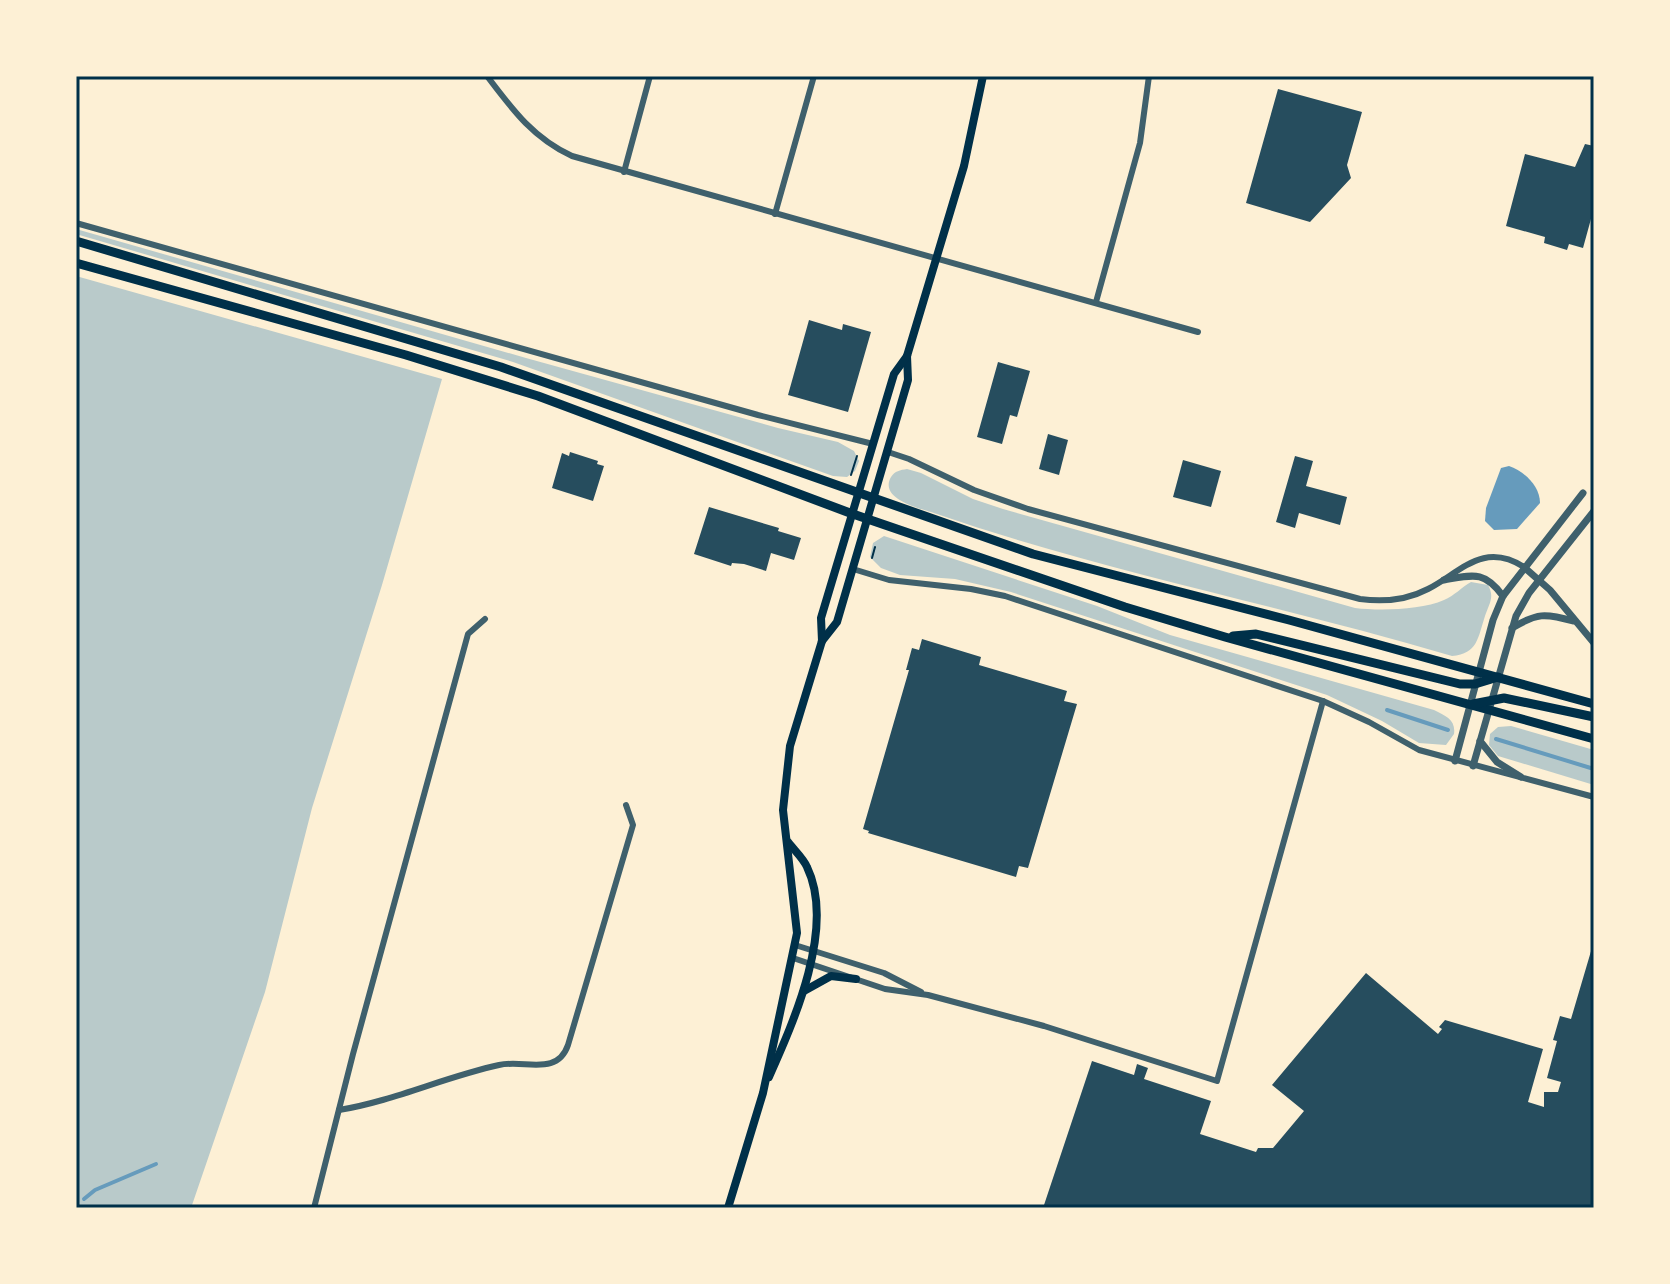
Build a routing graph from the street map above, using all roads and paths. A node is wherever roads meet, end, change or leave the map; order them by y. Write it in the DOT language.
graph roads {
  1 [pos="487,76"];
  2 [pos="650,76"];
  3 [pos="814,76"];
  4 [pos="983,76"];
  5 [pos="1149,76"];
  6 [pos="624,172"];
  7 [pos="775,214"];
  8 [pos="76,223"];
  9 [pos="76,241"];
  10 [pos="937,258"];
  11 [pos="76,263"];
  12 [pos="1096,302"];
  13 [pos="1198,332"];
  14 [pos="907,356"];
  15 [pos="873,444"];
  16 [pos="888,452"];
  17 [pos="857,456"];
  18 [pos="851,475"];
  19 [pos="1583,493"];
  20 [pos="857,494"];
  21 [pos="874,499"];
  22 [pos="1594,511"];
  23 [pos="850,513"];
  24 [pos="867,519"];
  25 [pos="875,547"];
  26 [pos="872,558"];
  27 [pos="1524,567"];
  28 [pos="853,569"];
  29 [pos="1444,580"];
  30 [pos="1539,581"];
  31 [pos="1503,596"];
  32 [pos="485,619"];
  33 [pos="1576,621"];
  34 [pos="1512,628"];
  35 [pos="1225,637"];
  36 [pos="822,641"];
  37 [pos="1594,643"];
  38 [pos="1479,671"];
  39 [pos="1498,677"];
  40 [pos="1475,684"];
  41 [pos="1323,701"];
  42 [pos="1470,704"];
  43 [pos="1594,704"];
  44 [pos="1490,705"];
  45 [pos="1594,717"];
  46 [pos="1594,739"];
  47 [pos="1480,741"];
  48 [pos="1455,761"];
  49 [pos="1473,766"];
  50 [pos="1521,777"];
  51 [pos="1594,797"];
  52 [pos="626,805"];
  53 [pos="787,840"];
  54 [pos="795,945"];
  55 [pos="813,950"];
  56 [pos="793,958"];
  57 [pos="810,963"];
  58 [pos="856,979"];
  59 [pos="803,992"];
  60 [pos="928,995"];
  61 [pos="763,1093"];
  62 [pos="339,1110"];
  63 [pos="314,1208"];
  64 [pos="728,1208"];
  1 -- 6 [label="street"];
  2 -- 6 [label="street"];
  3 -- 7 [label="street"];
  4 -- 10 [label="main road"];
  5 -- 12 [label="street"];
  6 -- 7 [label="street"];
  7 -- 10 [label="street"];
  8 -- 15 [label="street"];
  9 -- 20 [label="main road"];
  10 -- 12 [label="street"];
  10 -- 14 [label="main road"];
  11 -- 23 [label="main road"];
  12 -- 13 [label="street"];
  14 -- 15 [label="main road"];
  14 -- 16 [label="main road"];
  15 -- 20 [label="main road"];
  16 -- 21 [label="main road"];
  16 -- 29 [label="street"];
  17 -- 18 [label="path"];
  19 -- 27 [label="street"];
  20 -- 21 [label="main road"];
  20 -- 23 [label="main road"];
  21 -- 24 [label="main road"];
  21 -- 38 [label="main road"];
  22 -- 30 [label="street"];
  23 -- 24 [label="main road"];
  23 -- 36 [label="main road"];
  24 -- 28 [label="main road"];
  24 -- 35 [label="main road"];
  25 -- 26 [label="path"];
  27 -- 29 [label="street"];
  27 -- 30 [label="street"];
  27 -- 31 [label="street"];
  28 -- 36 [label="main road"];
  28 -- 41 [label="street"];
  29 -- 31 [label="street"];
  30 -- 33 [label="street"];
  30 -- 34 [label="street"];
  31 -- 38 [label="street"];
  32 -- 62 [label="street"];
  33 -- 34 [label="street"];
  33 -- 37 [label="street"];
  34 -- 39 [label="street"];
  35 -- 40 [label="main road"];
  35 -- 42 [label="main road"];
  36 -- 53 [label="main road"];
  38 -- 39 [label="main road"];
  38 -- 40 [label="street"];
  39 -- 40 [label="main road"];
  39 -- 43 [label="main road"];
  39 -- 44 [label="street"];
  40 -- 42 [label="street"];
  41 -- 48 [label="street"];
  41 -- 60 [label="street"];
  42 -- 44 [label="main road"];
  42 -- 48 [label="street"];
  44 -- 45 [label="main road"];
  44 -- 46 [label="main road"];
  44 -- 47 [label="street"];
  47 -- 49 [label="street"];
  47 -- 50 [label="street"];
  48 -- 49 [label="street"];
  49 -- 50 [label="street"];
  50 -- 51 [label="street"];
  52 -- 62 [label="street"];
  53 -- 54 [label="main road"];
  53 -- 55 [label="main road"];
  54 -- 55 [label="street"];
  54 -- 56 [label="main road"];
  55 -- 57 [label="main road"];
  55 -- 60 [label="street"];
  56 -- 57 [label="street"];
  56 -- 61 [label="main road"];
  57 -- 58 [label="street"];
  57 -- 59 [label="main road"];
  58 -- 59 [label="main road"];
  58 -- 60 [label="street"];
  59 -- 61 [label="main road"];
  61 -- 64 [label="main road"];
  62 -- 63 [label="street"];
}
